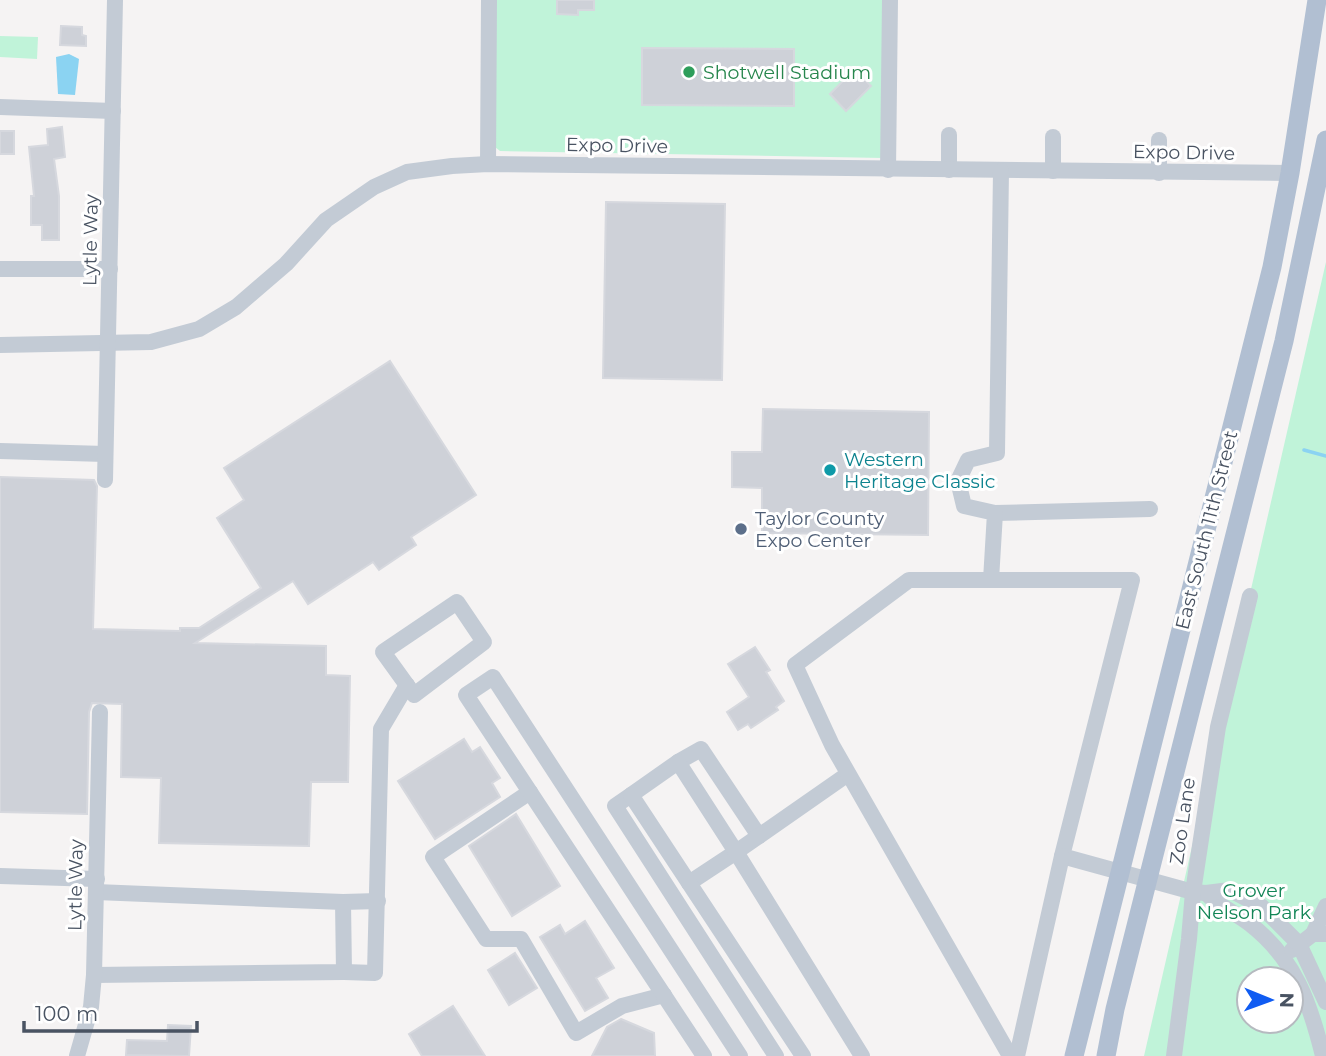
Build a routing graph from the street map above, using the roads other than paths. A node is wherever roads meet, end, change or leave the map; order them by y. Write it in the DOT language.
graph roads {
  1 [pos="115,0"];
  2 [pos="489,0"];
  3 [pos="890,0"];
  4 [pos="1317,0"];
  5 [pos="0,107"];
  6 [pos="113,111"];
  7 [pos="949,135"];
  8 [pos="1053,138"];
  9 [pos="1159,140"];
  10 [pos="1326,140"];
  11 [pos="488,164"];
  12 [pos="1324,164"];
  13 [pos="888,170"];
  14 [pos="949,170"];
  15 [pos="1002,171"];
  16 [pos="1053,172"];
  17 [pos="1159,173"];
  18 [pos="1290,173"];
  19 [pos="0,269"];
  20 [pos="110,269"];
  21 [pos="108,344"];
  22 [pos="0,345"];
  23 [pos="0,452"];
  24 [pos="106,454"];
  25 [pos="105,480"];
  26 [pos="1150,509"];
  27 [pos="995,513"];
  28 [pos="991,580"];
  29 [pos="1250,596"];
  30 [pos="459,661"];
  31 [pos="407,685"];
  32 [pos="478,687"];
  33 [pos="100,712"];
  34 [pos="678,762"];
  35 [pos="848,774"];
  36 [pos="530,792"];
  37 [pos="631,795"];
  38 [pos="759,836"];
  39 [pos="736,852"];
  40 [pos="1062,856"];
  41 [pos="1121,873"];
  42 [pos="0,876"];
  43 [pos="1149,880"];
  44 [pos="688,883"];
  45 [pos="97,885"];
  46 [pos="1199,892"];
  47 [pos="378,901"];
  48 [pos="343,902"];
  49 [pos="1326,906"];
  50 [pos="1319,934"];
  51 [pos="1299,944"];
  52 [pos="1284,956"];
  53 [pos="344,972"];
  54 [pos="94,975"];
  55 [pos="664,995"];
  56 [pos="1326,1002"];
  57 [pos="77,1056"];
  58 [pos="704,1056"];
  59 [pos="740,1056"];
  60 [pos="776,1056"];
  61 [pos="803,1056"];
  62 [pos="862,1056"];
  63 [pos="1010,1056"];
  64 [pos="1017,1056"];
  65 [pos="1074,1056"];
  66 [pos="1106,1056"];
  67 [pos="1174,1056"];
  68 [pos="1323,1056"];
  1 -- 6 [label="street, Lytle Way"];
  2 -- 11 [label="street"];
  3 -- 13 [label="street"];
  4 -- 18 [label="main road, East South 11th Street"];
  5 -- 6 [label="street"];
  6 -- 20 [label="street, Lytle Way"];
  7 -- 14 [label="street"];
  8 -- 16 [label="street"];
  9 -- 17 [label="street"];
  10 -- 12 [label="main road, East South 11th Street"];
  11 -- 13 [label="street, Expo Drive"];
  11 -- 21 [label="street, Expo Drive"];
  12 -- 18 [label="main road"];
  12 -- 43 [label="main road, East South 11th Street"];
  13 -- 14 [label="street, Expo Drive"];
  14 -- 15 [label="street, Expo Drive"];
  15 -- 16 [label="street, Expo Drive"];
  15 -- 27 [label="street"];
  16 -- 17 [label="street, Expo Drive"];
  17 -- 18 [label="street, Expo Drive"];
  18 -- 41 [label="main road, East South 11th Street"];
  19 -- 20 [label="street"];
  20 -- 21 [label="street, Lytle Way"];
  21 -- 22 [label="street, Expo Drive"];
  21 -- 24 [label="street, Lytle Way"];
  23 -- 24 [label="street"];
  24 -- 25 [label="street, Lytle Way"];
  26 -- 27 [label="street"];
  27 -- 28 [label="street"];
  28 -- 35 [label="street"];
  28 -- 40 [label="street"];
  29 -- 46 [label="street, Zoo Lane"];
  30 -- 31 [label="street"];
  30 -- 31 [label="street"];
  30 -- 32 [label="street"];
  31 -- 47 [label="street"];
  32 -- 36 [label="street"];
  32 -- 59 [label="street"];
  33 -- 45 [label="street, Lytle Way"];
  34 -- 37 [label="street"];
  34 -- 38 [label="street"];
  34 -- 39 [label="street"];
  35 -- 38 [label="street"];
  35 -- 63 [label="street"];
  36 -- 55 [label="street"];
  36 -- 55 [label="street"];
  37 -- 44 [label="street"];
  37 -- 60 [label="street"];
  38 -- 39 [label="street"];
  39 -- 44 [label="street"];
  39 -- 62 [label="street"];
  40 -- 41 [label="street"];
  40 -- 64 [label="street"];
  41 -- 43 [label="street"];
  41 -- 65 [label="main road, East South 11th Street"];
  42 -- 45 [label="street"];
  43 -- 46 [label="street"];
  43 -- 66 [label="main road, East South 11th Street"];
  44 -- 61 [label="street"];
  45 -- 48 [label="street"];
  45 -- 54 [label="street, Lytle Way"];
  46 -- 51 [label="street"];
  46 -- 52 [label="street"];
  46 -- 67 [label="street, Zoo Lane"];
  47 -- 48 [label="street"];
  47 -- 53 [label="street"];
  48 -- 53 [label="street"];
  49 -- 50 [label="street"];
  50 -- 51 [label="street"];
  51 -- 52 [label="street"];
  51 -- 56 [label="street"];
  52 -- 68 [label="street"];
  53 -- 54 [label="street"];
  54 -- 57 [label="street, Lytle Way"];
  55 -- 58 [label="street"];
}
